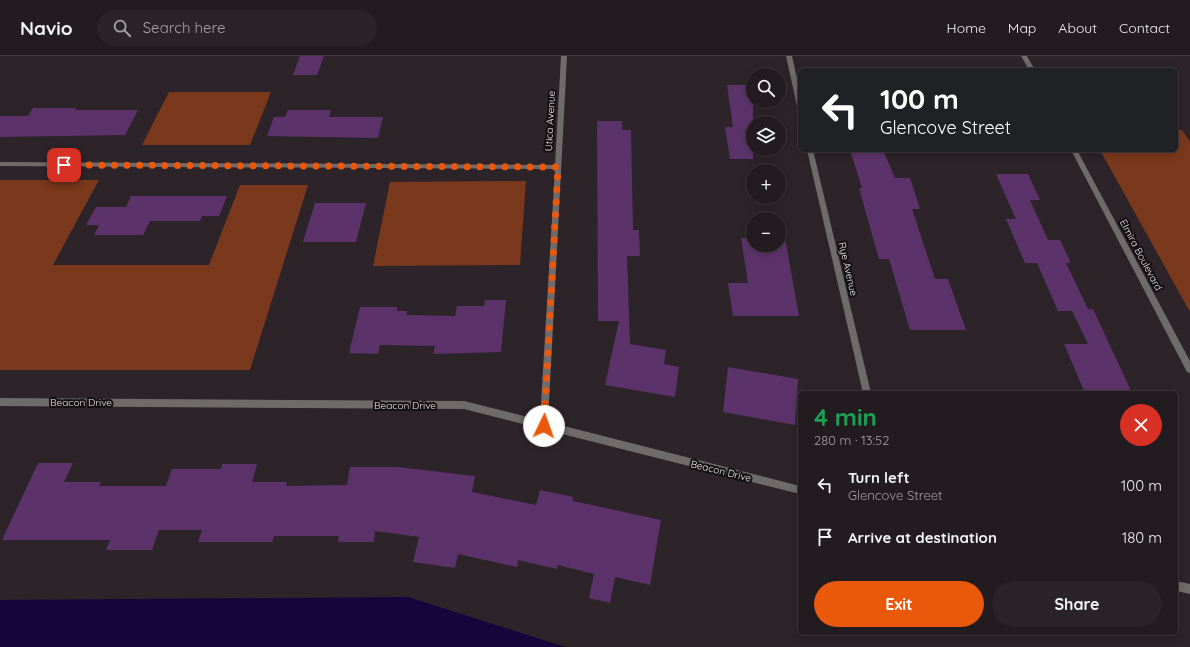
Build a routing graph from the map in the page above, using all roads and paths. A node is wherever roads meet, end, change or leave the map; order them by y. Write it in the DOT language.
graph roads {
  1 [pos="564,56"];
  2 [pos="788,56"];
  3 [pos="1024,56"];
  4 [pos="1031,68"];
  5 [pos="798,98"];
  6 [pos="810,152"];
  7 [pos="1075,152"];
  8 [pos="0,164"];
  9 [pos="558,167"];
  10 [pos="1190,369"];
  11 [pos="867,391"];
  12 [pos="0,402"];
  13 [pos="544,426"];
  14 [pos="798,490"];
  15 [pos="1178,586"];
  16 [pos="1190,589"];
  1 -- 9 [label="street, Utica Avenue"];
  2 -- 5 [label="street"];
  3 -- 4 [label="street"];
  6 -- 11 [label="street, Rye Avenue"];
  7 -- 10 [label="street, Elmira Boulevard"];
  8 -- 9 [label="street"];
  9 -- 13 [label="street, Utica Avenue"];
  12 -- 13 [label="street, Beacon Drive"];
  13 -- 14 [label="street, Beacon Drive"];
  15 -- 16 [label="street"];
}
